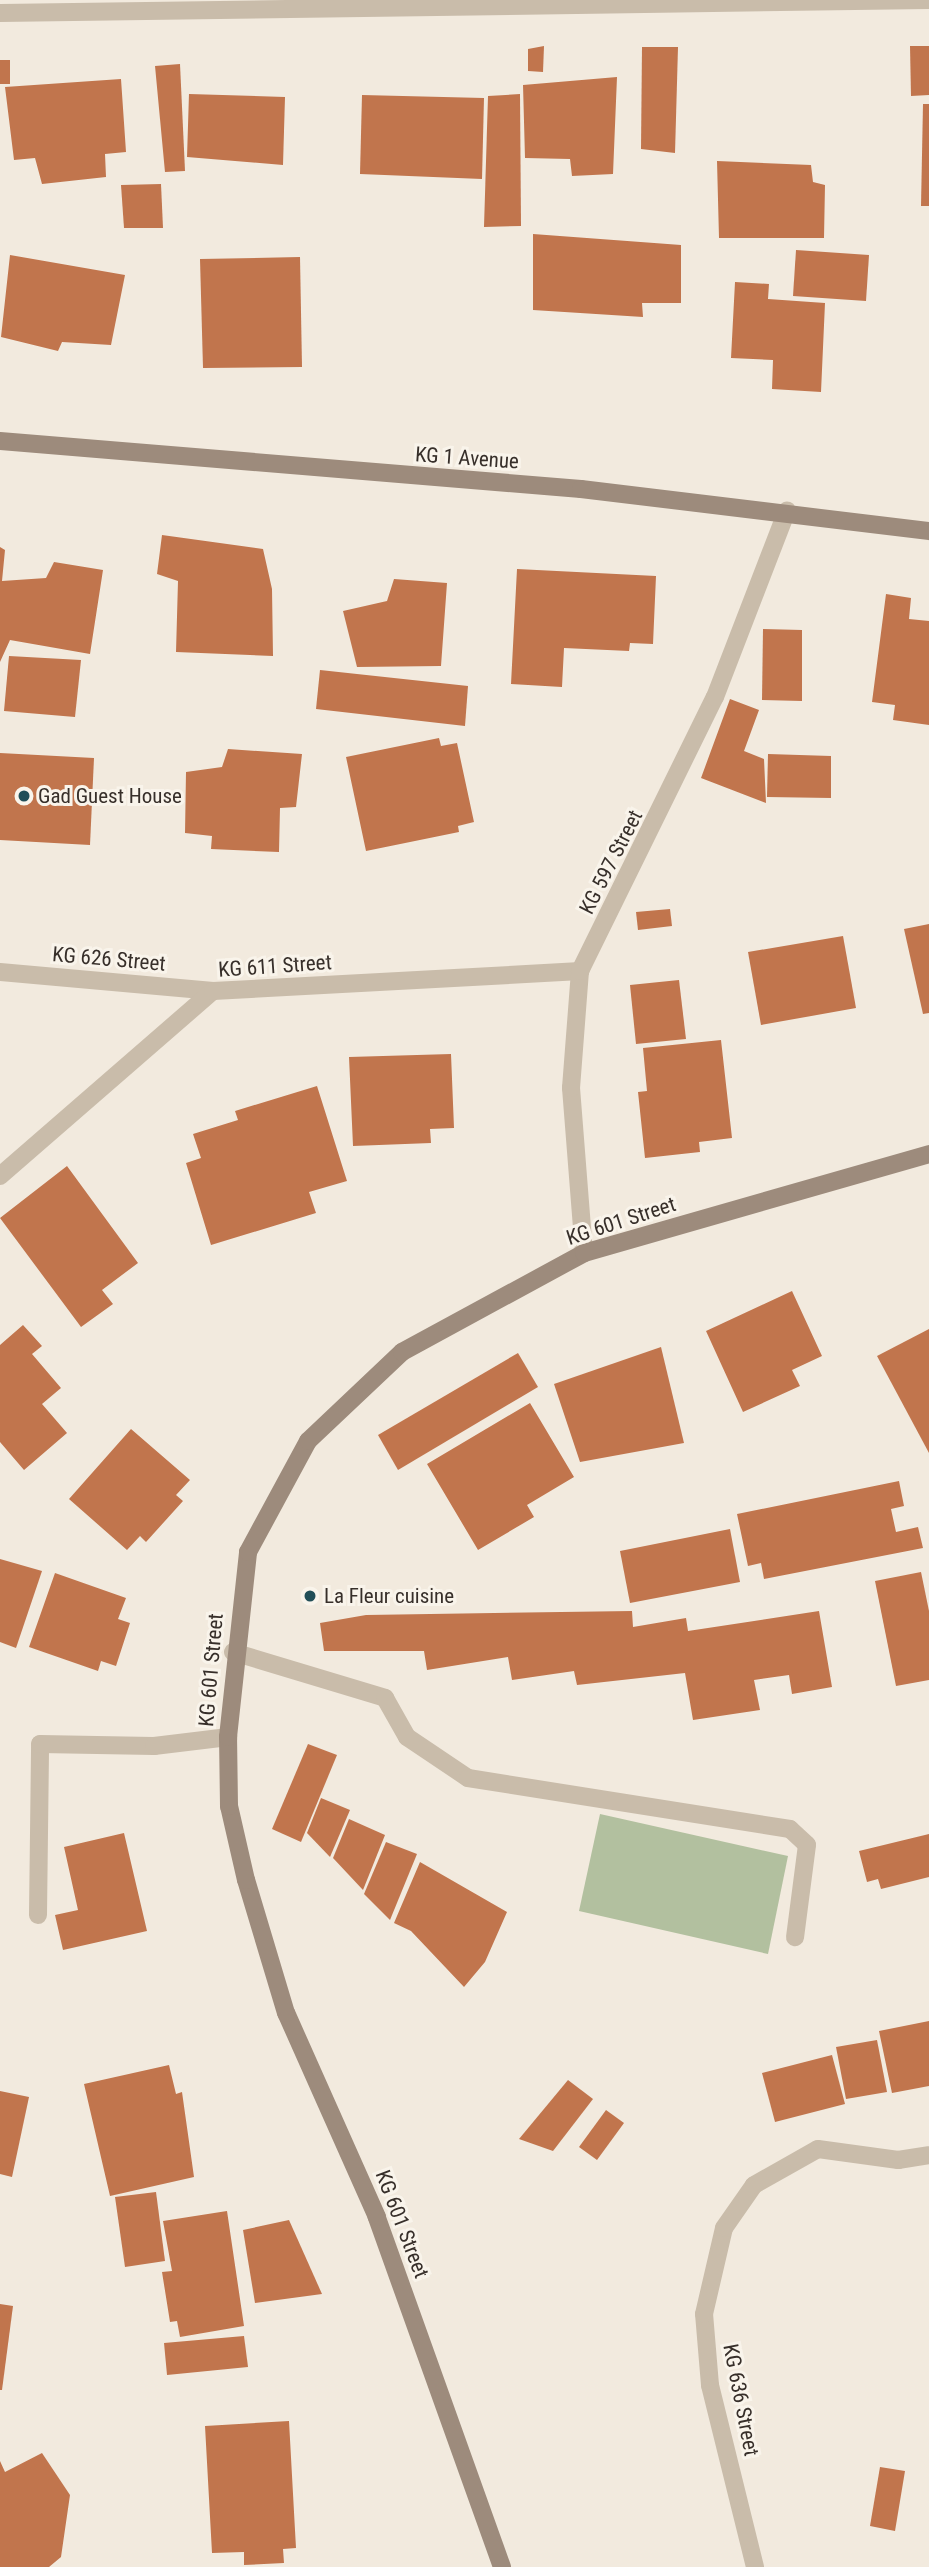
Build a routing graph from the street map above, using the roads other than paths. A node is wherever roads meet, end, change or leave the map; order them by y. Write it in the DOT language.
graph roads {
  1 [pos="929,1"];
  2 [pos="0,13"];
  3 [pos="0,441"];
  4 [pos="787,510"];
  5 [pos="929,531"];
  6 [pos="580,971"];
  7 [pos="0,972"];
  8 [pos="213,991"];
  9 [pos="929,1154"];
  10 [pos="0,1176"];
  11 [pos="584,1253"];
  12 [pos="233,1652"];
  13 [pos="228,1737"];
  14 [pos="38,1915"];
  15 [pos="795,1937"];
  16 [pos="929,2155"];
  17 [pos="502,2567"];
  18 [pos="755,2567"];
  1 -- 2 [label="street"];
  3 -- 4 [label="main road, KG 1 Avenue"];
  4 -- 5 [label="main road, KG 1 Avenue"];
  4 -- 6 [label="street, KG 597 Street"];
  6 -- 8 [label="street, KG 611 Street"];
  6 -- 11 [label="street, KG 597 Street"];
  7 -- 8 [label="street, KG 626 Street"];
  8 -- 10 [label="street, KG 611 Street"];
  9 -- 11 [label="main road, KG 601 Street"];
  11 -- 12 [label="main road, KG 601 Street"];
  12 -- 13 [label="main road, KG 601 Street"];
  12 -- 15 [label="street"];
  13 -- 14 [label="street"];
  13 -- 17 [label="main road, KG 601 Street"];
  16 -- 18 [label="street, KG 636 Street"];
}
